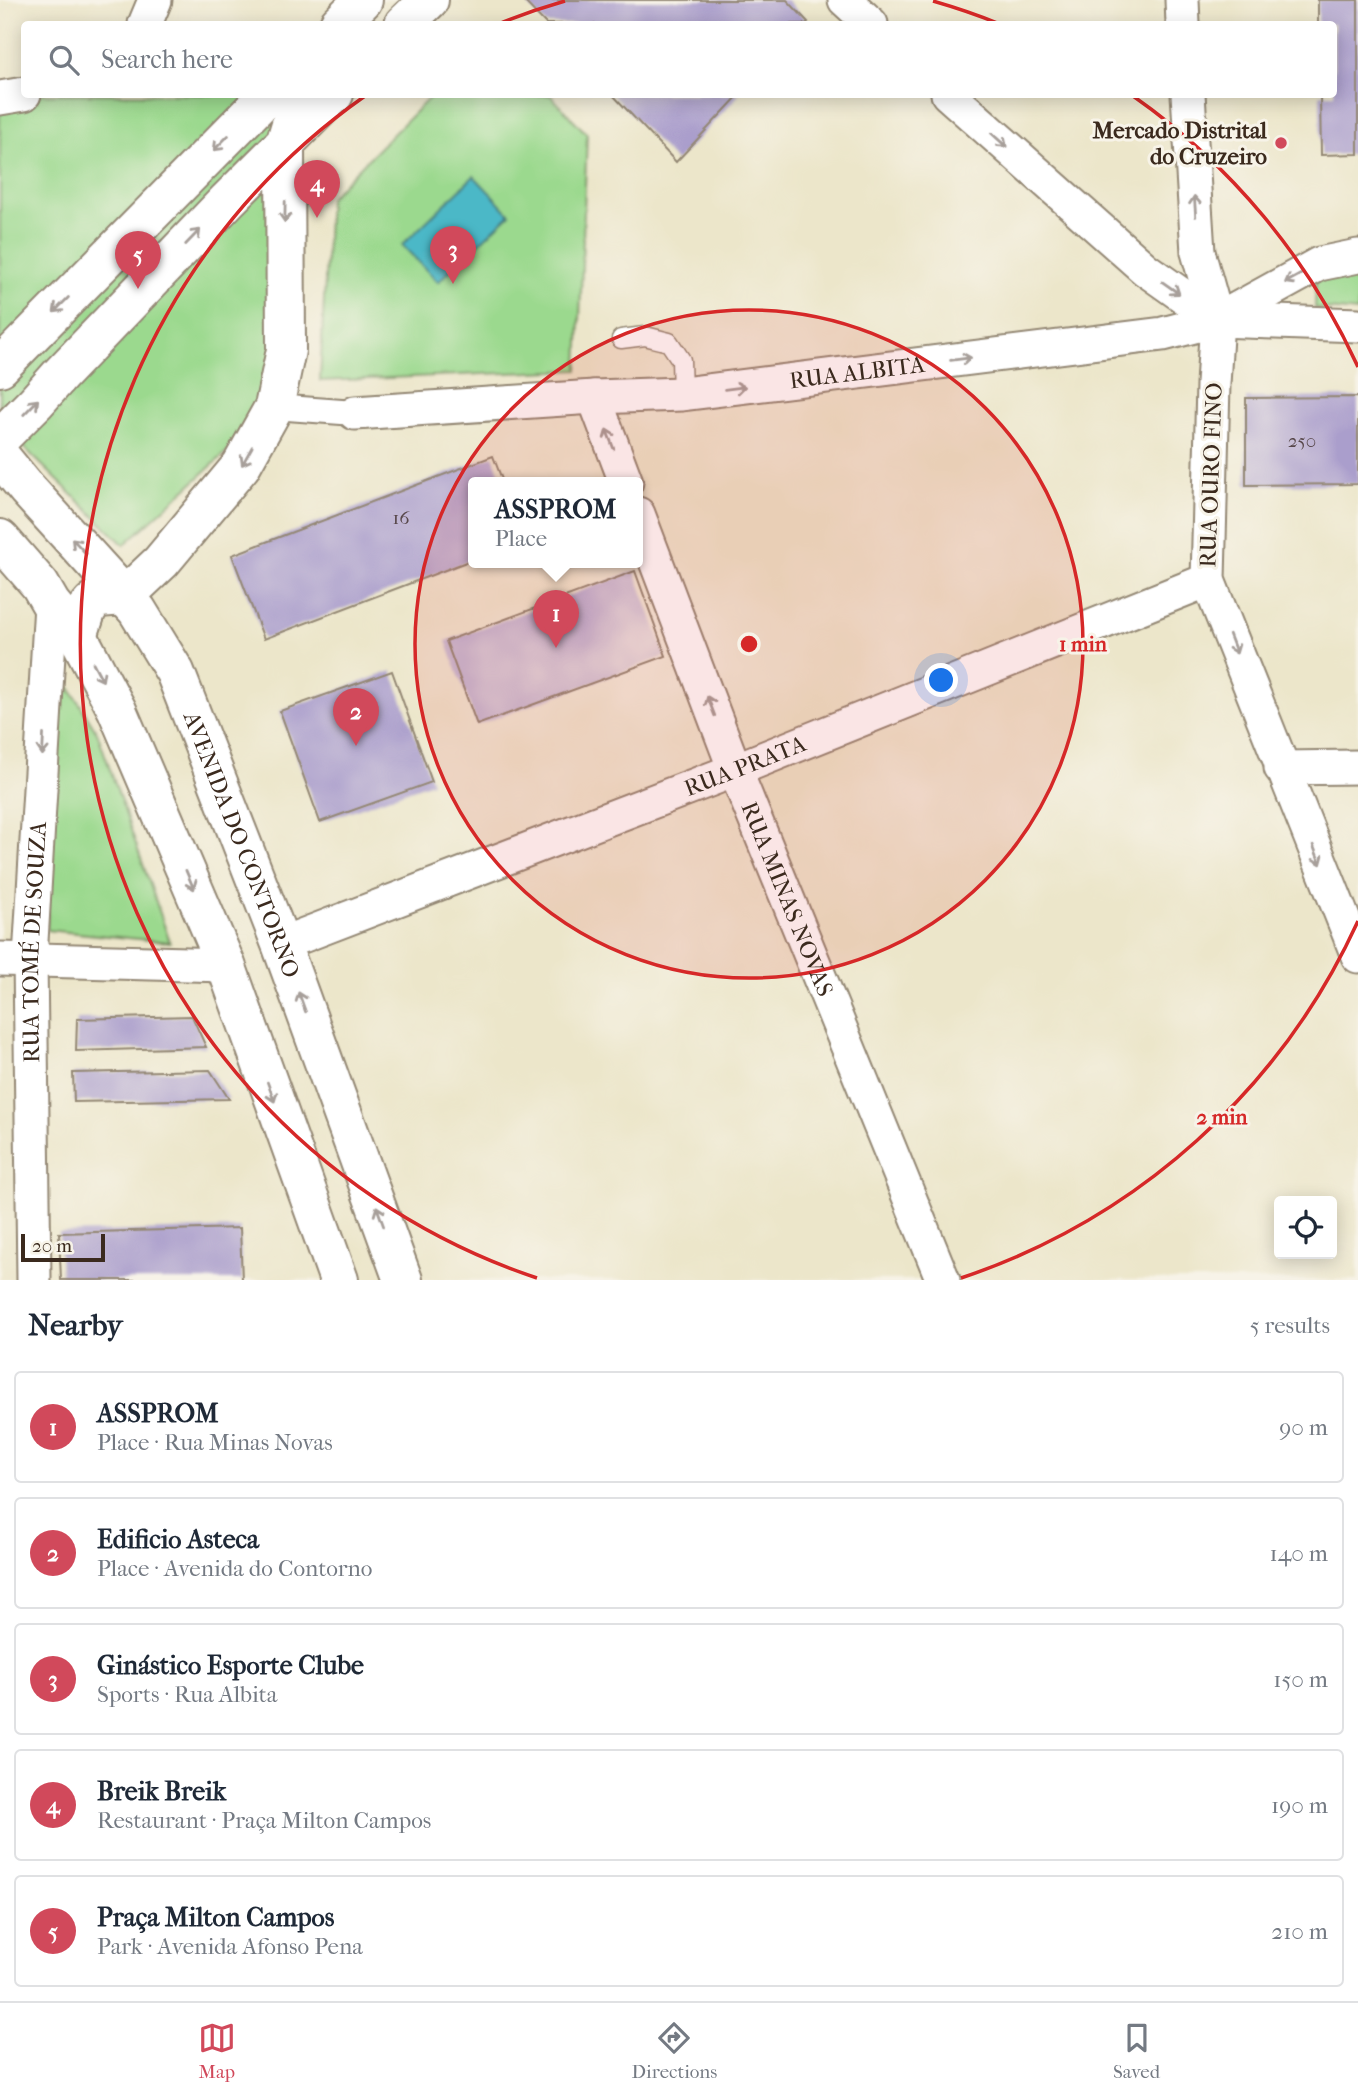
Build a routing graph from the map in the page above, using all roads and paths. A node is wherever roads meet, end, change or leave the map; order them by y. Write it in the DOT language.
graph roads {
  1 [pos="155,0"];
  2 [pos="363,0"];
  3 [pos="429,0"];
  4 [pos="845,0"];
  5 [pos="1182,0"];
  6 [pos="146,21"];
  7 [pos="342,21"];
  8 [pos="407,21"];
  9 [pos="868,21"];
  10 [pos="1183,21"];
  11 [pos="21,94"];
  12 [pos="0,98"];
  13 [pos="265,98"];
  14 [pos="299,98"];
  15 [pos="330,98"];
  16 [pos="952,98"];
  17 [pos="1188,98"];
  18 [pos="285,144"];
  19 [pos="1358,256"];
  20 [pos="1217,320"];
  21 [pos="1358,325"];
  22 [pos="621,339"];
  23 [pos="0,367"];
  24 [pos="682,394"];
  25 [pos="594,397"];
  26 [pos="274,407"];
  27 [pos="355,413"];
  28 [pos="0,438"];
  29 [pos="0,456"];
  30 [pos="624,477"];
  31 [pos="643,527"];
  32 [pos="0,539"];
  33 [pos="1208,580"];
  34 [pos="125,596"];
  35 [pos="51,604"];
  36 [pos="78,636"];
  37 [pos="1358,767"];
  38 [pos="1281,768"];
  39 [pos="735,770"];
  40 [pos="281,944"];
  41 [pos="1358,956"];
  42 [pos="15,958"];
  43 [pos="226,965"];
  44 [pos="34,1280"];
  45 [pos="339,1280"];
  46 [pos="403,1280"];
  47 [pos="943,1280"];
  1 -- 6 [label="street"];
  2 -- 7 [label="main road"];
  3 -- 8 [label="main road"];
  4 -- 9 [label="street"];
  5 -- 10 [label="street"];
  11 -- 12 [label="street"];
  13 -- 23 [label="main road, one-way"];
  14 -- 18 [label="main road"];
  15 -- 18 [label="main road"];
  16 -- 20 [label="street, one-way"];
  20 -- 17 [label="street, RUA OURO FINO, one-way"];
  18 -- 26 [label="main road, one-way"];
  28 -- 18 [label="main road, one-way"];
  19 -- 20 [label="street, one-way"];
  20 -- 21 [label="street, RUA ALBITA"];
  24 -- 20 [label="street, RUA ALBITA, one-way"];
  20 -- 33 [label="street, RUA OURO FINO"];
  22 -- 24 [label="lane"];
  24 -- 25 [label="street, RUA ALBITA"];
  25 -- 27 [label="street, RUA ALBITA"];
  30 -- 25 [label="street, one-way"];
  26 -- 27 [label="street"];
  26 -- 34 [label="main road, one-way"];
  34 -- 29 [label="main road, AVENIDA DO CONTORNO, one-way"];
  39 -- 31 [label="street, RUA MINAS NOVAS, one-way"];
  32 -- 35 [label="main road"];
  33 -- 38 [label="street, RUA OURO FINO, one-way"];
  33 -- 39 [label="street, RUA PRATA"];
  34 -- 36 [label="main road"];
  34 -- 40 [label="main road, AVENIDA DO CONTORNO"];
  35 -- 36 [label="main road"];
  35 -- 42 [label="street, RUA TOMÉ DE SOUZA, one-way"];
  36 -- 43 [label="main road, one-way"];
  37 -- 38 [label="street"];
  38 -- 41 [label="street, RUA OURO FINO, one-way"];
  39 -- 40 [label="street, RUA PRATA"];
  39 -- 47 [label="street, RUA MINAS NOVAS"];
  46 -- 40 [label="main road, AVENIDA DO CONTORNO, one-way"];
  42 -- 43 [label="street"];
  42 -- 44 [label="street, RUA TOMÉ DE SOUZA"];
  43 -- 45 [label="main road, one-way"];
}
